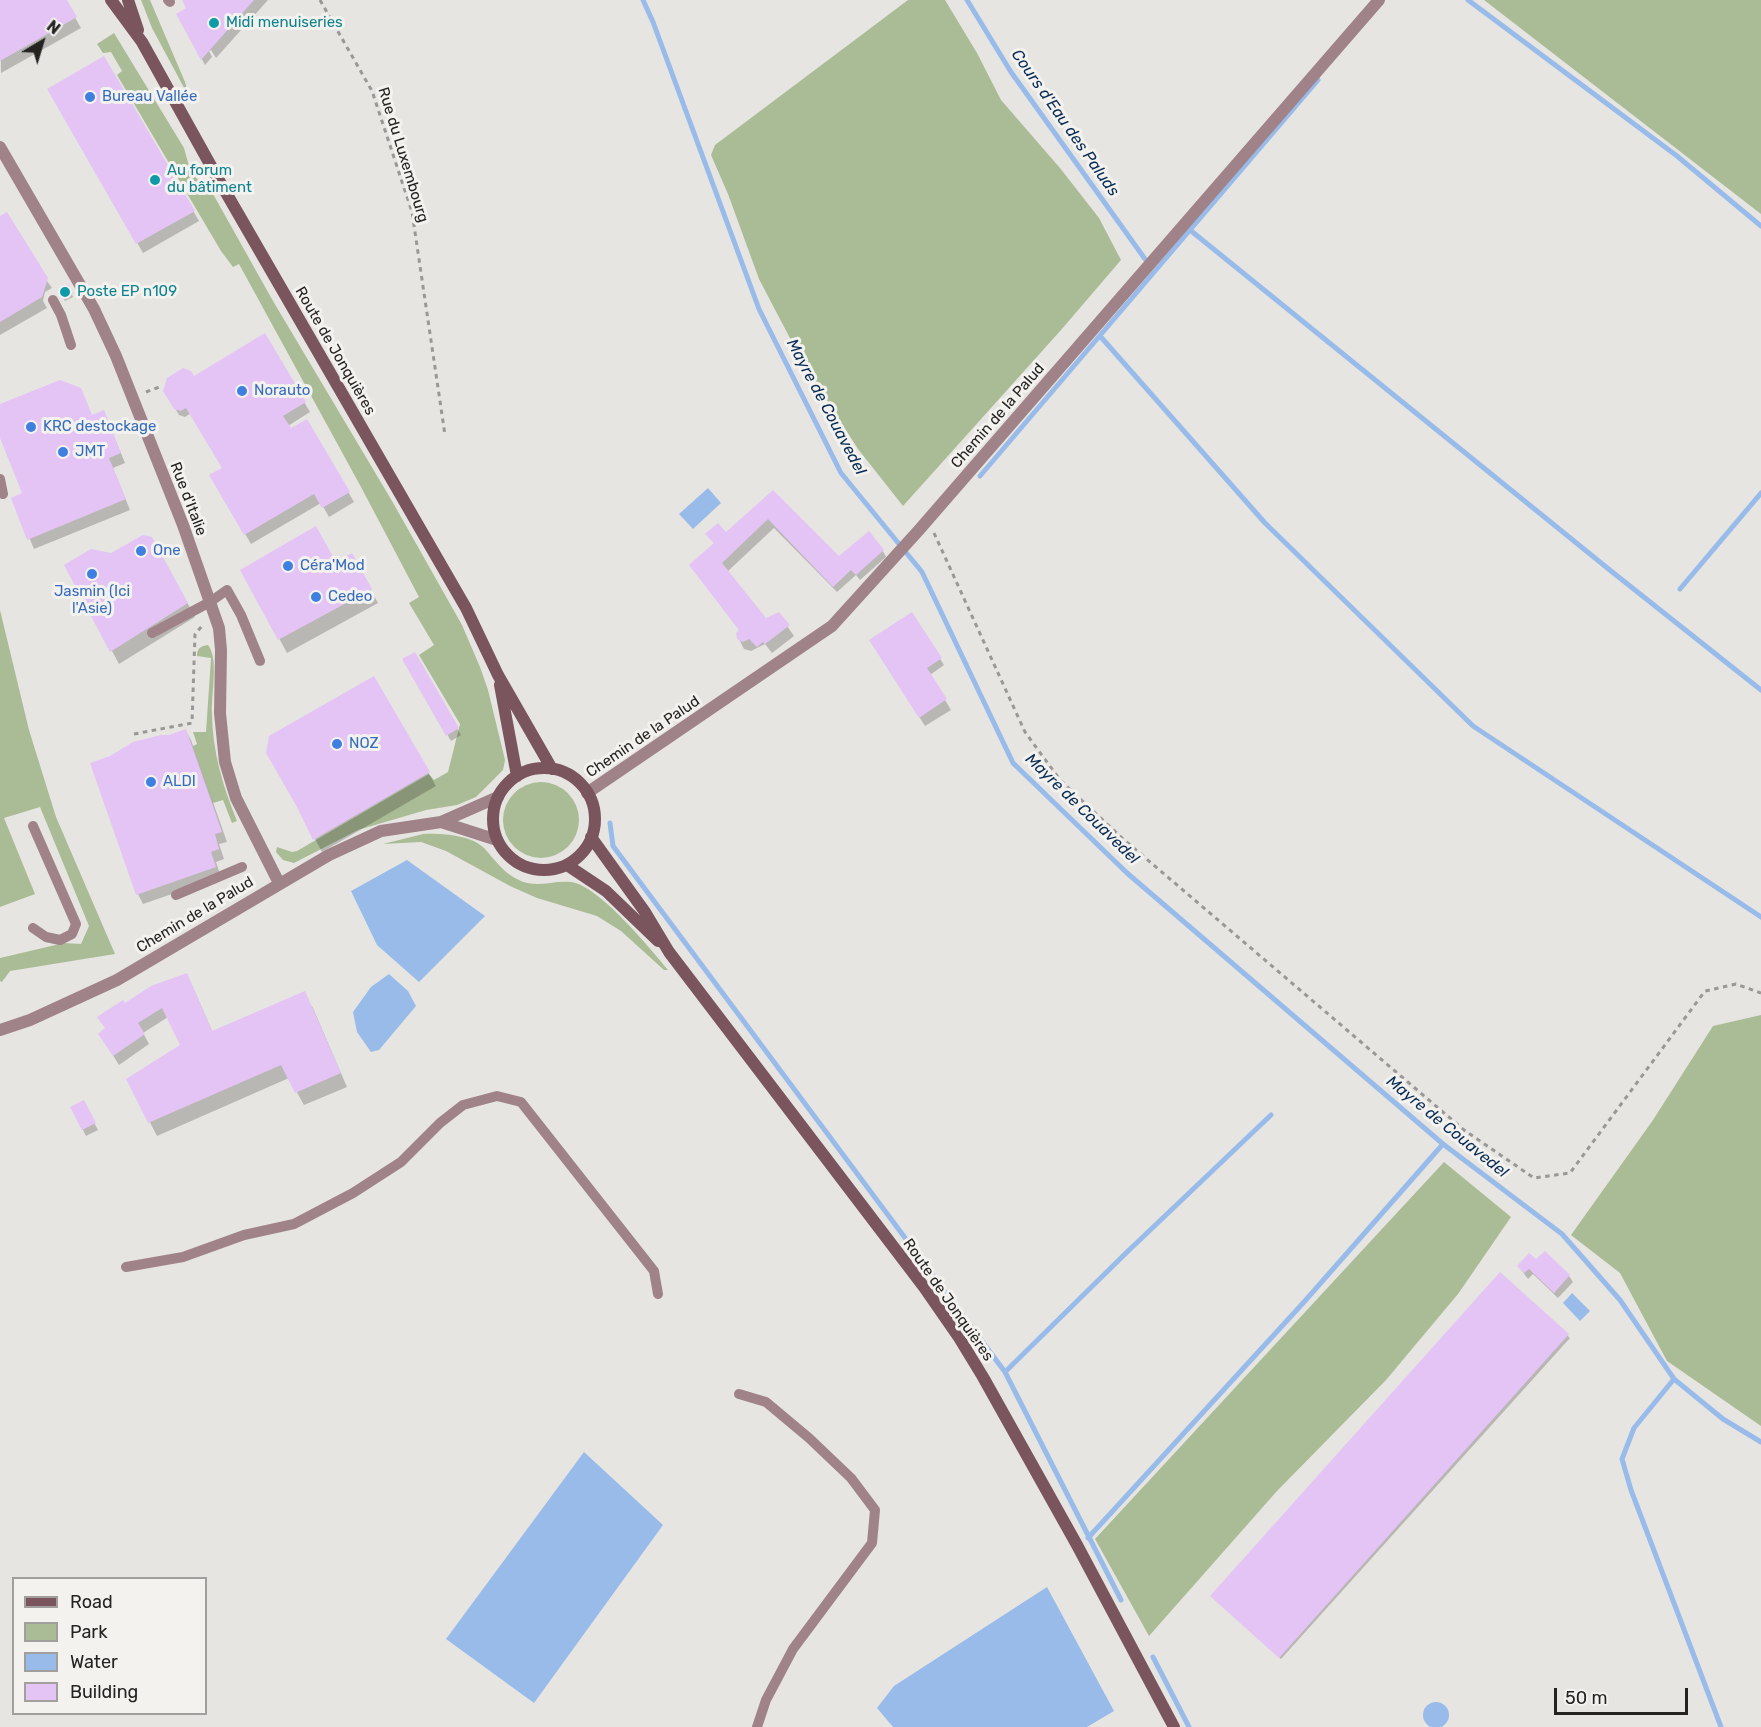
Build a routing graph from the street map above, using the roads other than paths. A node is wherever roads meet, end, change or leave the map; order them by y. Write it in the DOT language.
graph roads {
  1 [pos="111,0"];
  2 [pos="128,0"];
  3 [pos="1378,0"];
  4 [pos="142,42"];
  5 [pos="0,147"];
  6 [pos="53,300"];
  7 [pos="71,345"];
  8 [pos="0,479"];
  9 [pos="3,494"];
  10 [pos="210,602"];
  11 [pos="153,633"];
  12 [pos="260,661"];
  13 [pos="498,675"];
  14 [pos="552,769"];
  15 [pos="517,776"];
  16 [pos="587,793"];
  17 [pos="498,797"];
  18 [pos="441,822"];
  19 [pos="33,826"];
  20 [pos="591,837"];
  21 [pos="497,840"];
  22 [pos="567,865"];
  23 [pos="242,867"];
  24 [pos="279,883"];
  25 [pos="176,895"];
  26 [pos="33,928"];
  27 [pos="669,952"];
  28 [pos="0,1030"];
  29 [pos="126,1267"];
  30 [pos="658,1294"];
  31 [pos="739,1394"];
  32 [pos="758,1727"];
  33 [pos="1174,1727"];
  1 -- 4 [label="main road, Route de Jonquières"];
  2 -- 4 [label="main road, Route de Jonquières"];
  3 -- 16 [label="street, Chemin de la Palud"];
  4 -- 13 [label="main road, Route de Jonquières"];
  5 -- 10 [label="street, Rue d'Italie"];
  6 -- 7 [label="lane"];
  8 -- 9 [label="lane"];
  10 -- 11 [label="lane"];
  10 -- 12 [label="lane"];
  10 -- 24 [label="street, Rue d'Italie"];
  13 -- 14 [label="main road, Route de Jonquières"];
  13 -- 15 [label="main road, Route de Jonquières"];
  14 -- 15 [label="main road"];
  14 -- 16 [label="main road"];
  15 -- 17 [label="main road"];
  16 -- 20 [label="main road"];
  17 -- 18 [label="street, Chemin de la Palud"];
  17 -- 21 [label="main road"];
  18 -- 21 [label="street, Chemin de la Palud"];
  18 -- 24 [label="street, Chemin de la Palud"];
  19 -- 26 [label="lane"];
  20 -- 22 [label="main road"];
  20 -- 27 [label="main road, Route de Jonquières"];
  21 -- 22 [label="main road"];
  22 -- 27 [label="main road, Route de Jonquières"];
  23 -- 25 [label="lane"];
  24 -- 28 [label="street, Chemin de la Palud"];
  27 -- 33 [label="main road, Route de Jonquières"];
  29 -- 30 [label="lane"];
  31 -- 32 [label="lane"];
}
